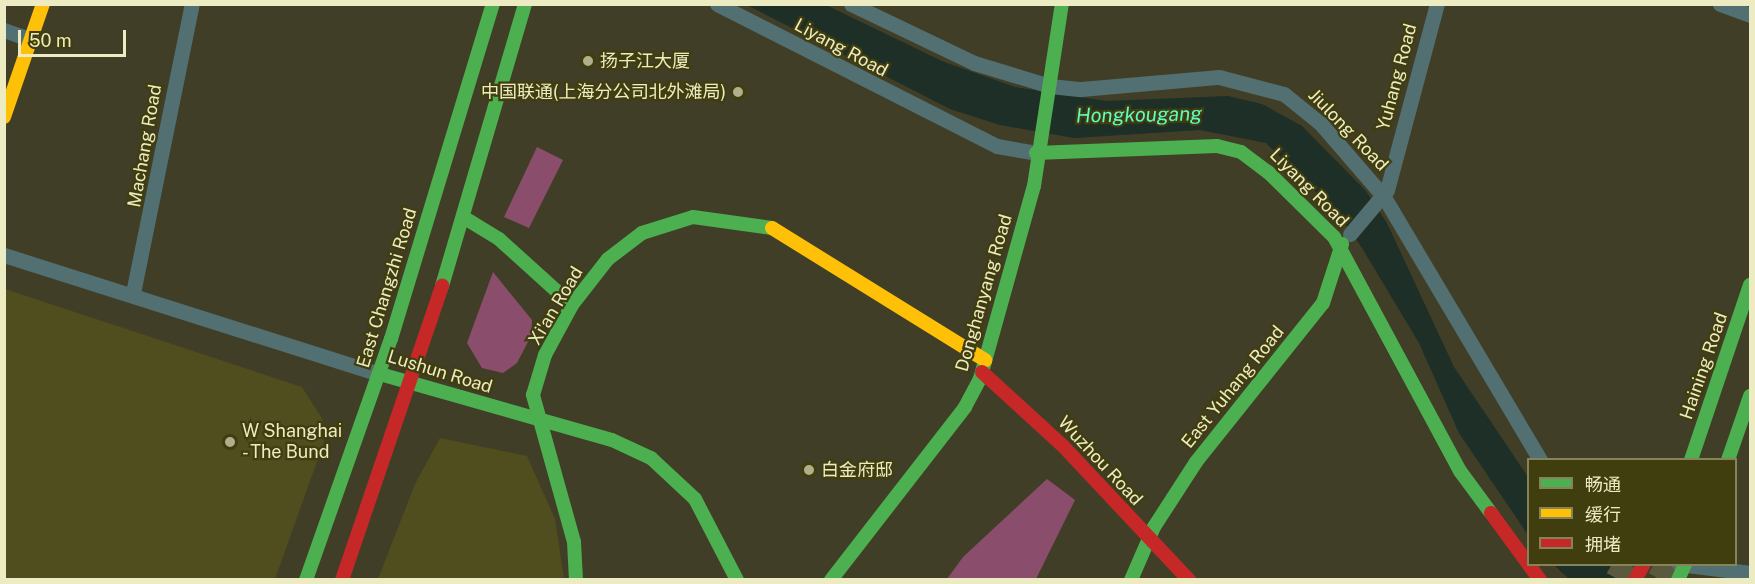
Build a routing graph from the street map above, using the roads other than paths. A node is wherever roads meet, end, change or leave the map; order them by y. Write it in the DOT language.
graph roads {
  1 [pos="43,4"];
  2 [pos="192,4"];
  3 [pos="493,4"];
  4 [pos="525,4"];
  5 [pos="717,4"];
  6 [pos="851,4"];
  7 [pos="1062,4"];
  8 [pos="1437,4"];
  9 [pos="1720,4"];
  10 [pos="1750,15"];
  11 [pos="4,30"];
  12 [pos="31,40"];
  13 [pos="1049,89"];
  14 [pos="4,117"];
  15 [pos="1036,153"];
  16 [pos="1381,202"];
  17 [pos="463,217"];
  18 [pos="1363,221"];
  19 [pos="1350,234"];
  20 [pos="1340,247"];
  21 [pos="4,255"];
  22 [pos="1750,285"];
  23 [pos="133,293"];
  24 [pos="572,305"];
  25 [pos="983,366"];
  26 [pos="380,374"];
  27 [pos="412,385"];
  28 [pos="1750,396"];
  29 [pos="537,422"];
  30 [pos="1539,458"];
  31 [pos="1691,458"];
  32 [pos="1728,458"];
  33 [pos="1148,540"];
  34 [pos="1527,561"];
  35 [pos="1530,566"];
  36 [pos="1681,569"];
  37 [pos="1750,573"];
  38 [pos="306,579"];
  39 [pos="342,579"];
  40 [pos="576,579"];
  41 [pos="737,579"];
  42 [pos="831,579"];
  43 [pos="1131,579"];
  44 [pos="1189,579"];
  45 [pos="1540,579"];
  1 -- 12 [label="street"];
  2 -- 23 [label="street, Machang Road"];
  3 -- 26 [label="street, East Changzhi Road"];
  4 -- 17 [label="street"];
  5 -- 15 [label="street, Liyang Road"];
  6 -- 13 [label="street, Jiulong Road"];
  7 -- 13 [label="street, Donghanyang Road"];
  8 -- 16 [label="street, Yuhang Road"];
  9 -- 10 [label="street"];
  11 -- 12 [label="street"];
  12 -- 14 [label="street"];
  13 -- 15 [label="street, Donghanyang Road"];
  13 -- 16 [label="street, Jiulong Road"];
  15 -- 20 [label="street, Liyang Road"];
  15 -- 25 [label="street, Donghanyang Road"];
  16 -- 18 [label="street, Yuhang Road"];
  16 -- 30 [label="street, Jiulong Road"];
  17 -- 24 [label="street"];
  17 -- 27 [label="street"];
  18 -- 19 [label="street, East Yuhang Road"];
  19 -- 20 [label="street, East Yuhang Road"];
  20 -- 33 [label="street, East Yuhang Road"];
  20 -- 34 [label="street, Liyang Road"];
  21 -- 23 [label="street, Lushun Road"];
  22 -- 31 [label="street, Haining Road"];
  23 -- 26 [label="street, Lushun Road"];
  24 -- 25 [label="street, Xi'an Road"];
  24 -- 29 [label="street, Xi'an Road"];
  25 -- 33 [label="street, Wuzhou Road"];
  25 -- 42 [label="street, Donghanyang Road"];
  26 -- 27 [label="street, Lushun Road"];
  26 -- 38 [label="street, East Changzhi Road"];
  27 -- 29 [label="street, Lushun Road"];
  27 -- 39 [label="street"];
  28 -- 32 [label="street"];
  29 -- 40 [label="street, Xi'an Road"];
  29 -- 41 [label="street, Lushun Road"];
  33 -- 43 [label="street, East Yuhang Road"];
  33 -- 44 [label="street, Wuzhou Road"];
  35 -- 45 [label="street, Liyang Road"];
  36 -- 37 [label="street"];
}
